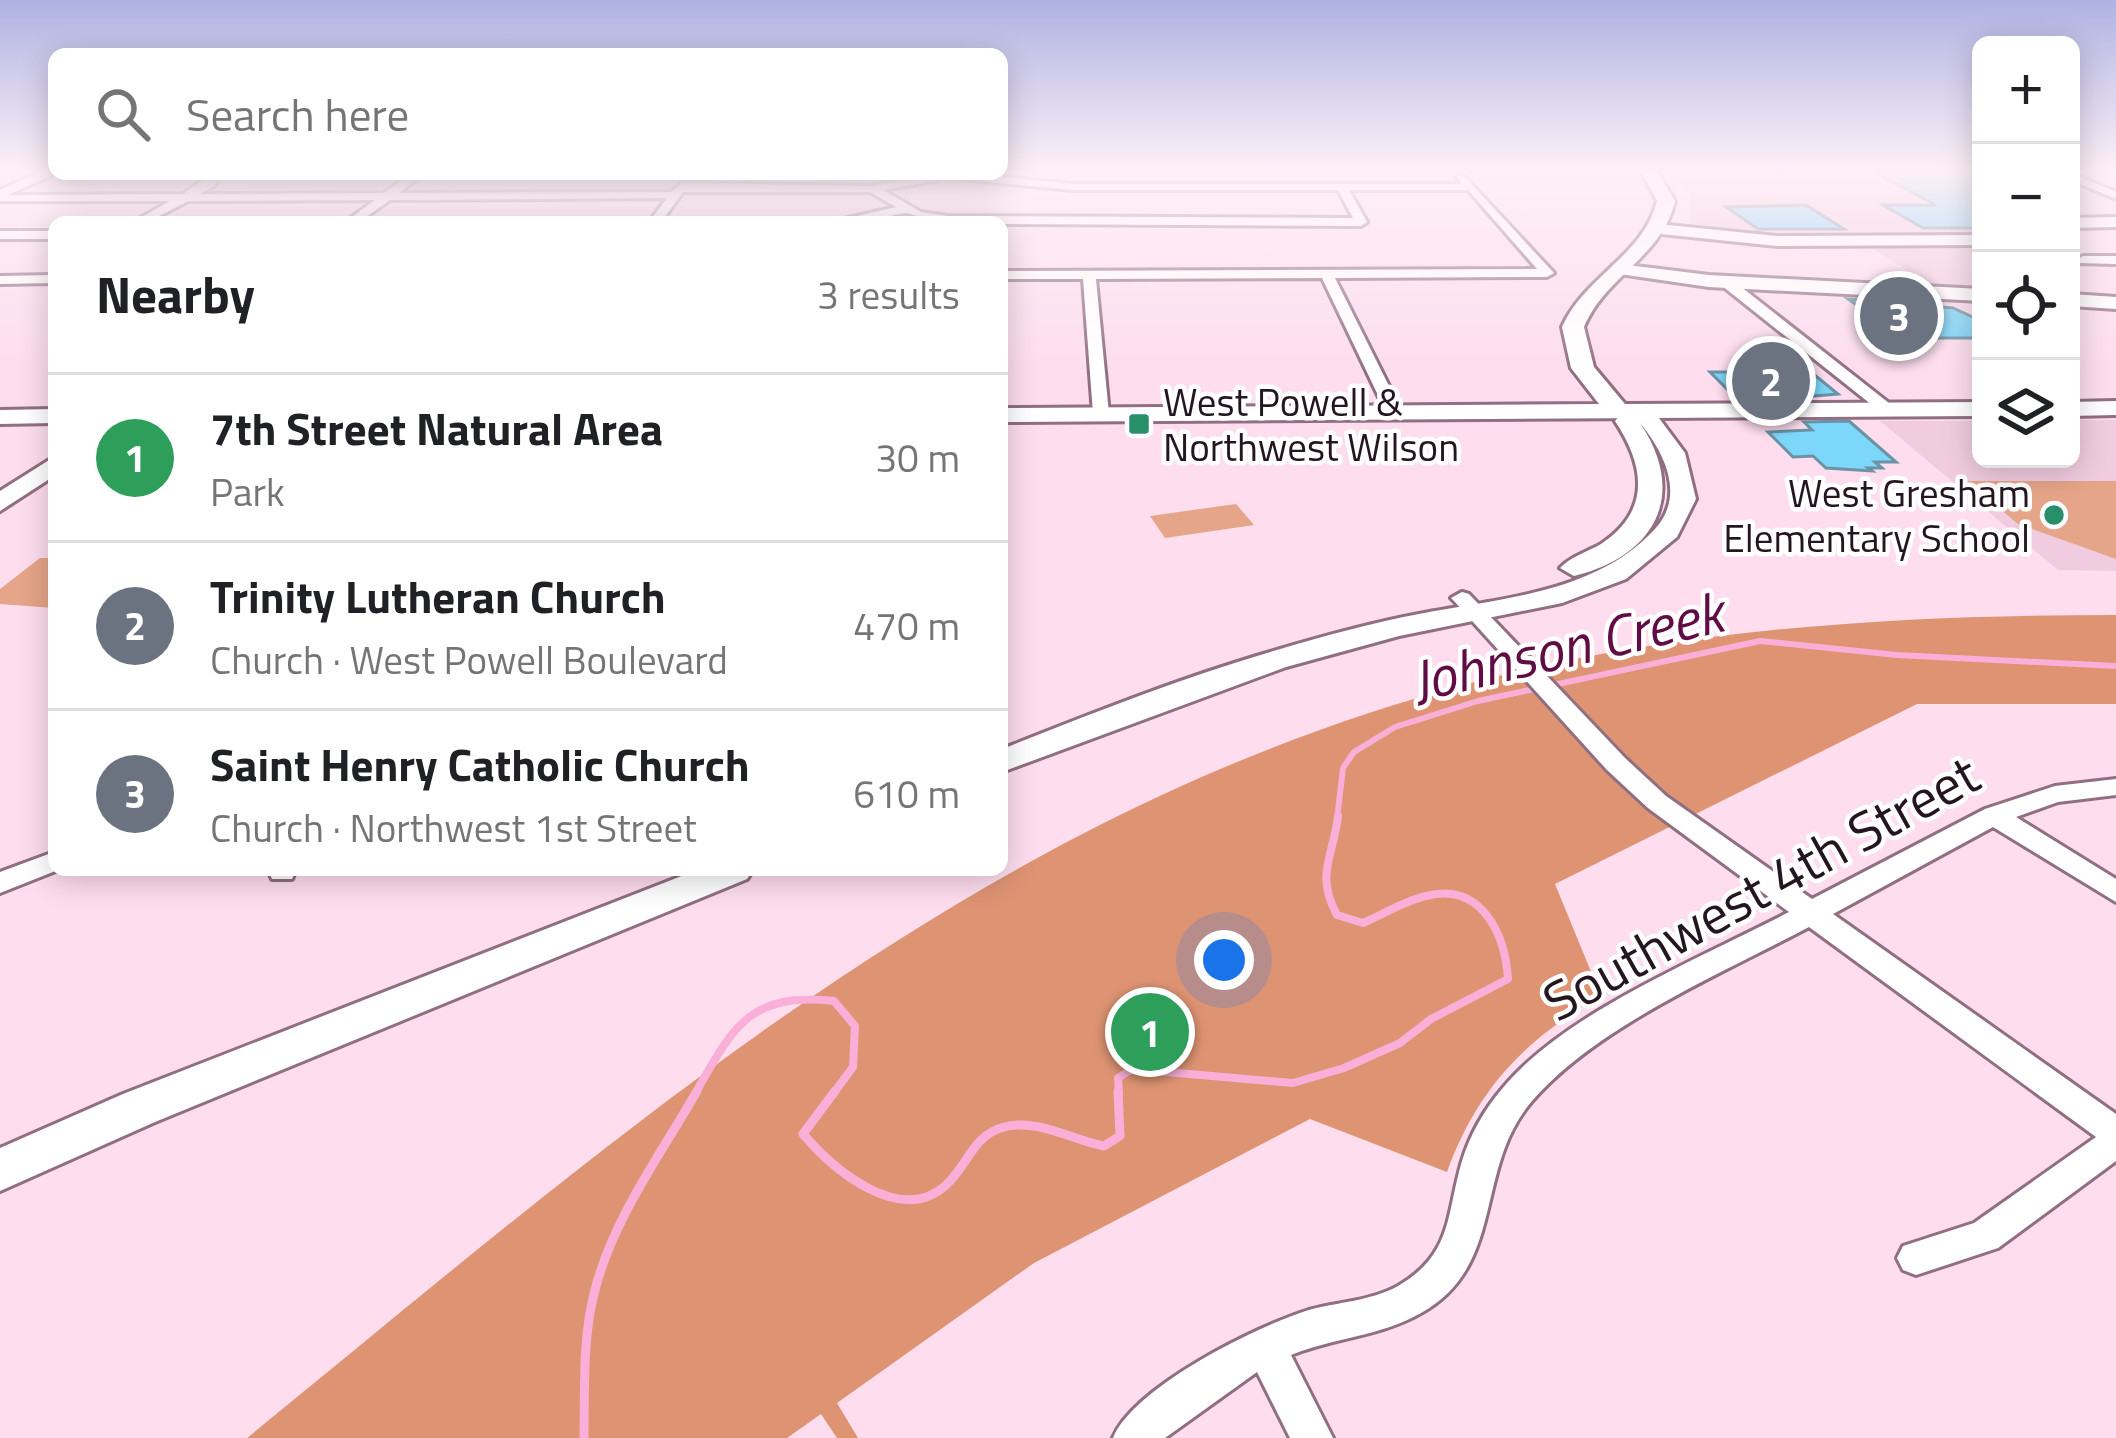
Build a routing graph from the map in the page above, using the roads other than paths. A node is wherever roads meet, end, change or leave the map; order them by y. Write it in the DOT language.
graph roads {
  1 [pos="1516,238"];
  2 [pos="1659,238"];
  3 [pos="1748,238"];
  4 [pos="1972,240"];
  5 [pos="2084,260"];
  6 [pos="2116,260"];
  7 [pos="1628,271"];
  8 [pos="1327,274"];
  9 [pos="1008,275"];
  10 [pos="1089,275"];
  11 [pos="0,280"];
  12 [pos="48,280"];
  13 [pos="1726,282"];
  14 [pos="1972,296"];
  15 [pos="2080,301"];
  16 [pos="2116,303"];
  17 [pos="1972,409"];
  18 [pos="2080,409"];
  19 [pos="2116,409"];
  20 [pos="1888,410"];
  21 [pos="1630,411"];
  22 [pos="1394,412"];
  23 [pos="1101,414"];
  24 [pos="1008,415"];
  25 [pos="48,416"];
  26 [pos="0,417"];
  27 [pos="48,468"];
  28 [pos="4,498"];
  29 [pos="1468,605"];
  30 [pos="1008,743"];
  31 [pos="1008,759"];
  32 [pos="2116,787"];
  33 [pos="1994,815"];
  34 [pos="48,863"];
  35 [pos="671,876"];
  36 [pos="719,876"];
  37 [pos="0,883"];
  38 [pos="2116,892"];
  39 [pos="1812,911"];
  40 [pos="2116,1138"];
  41 [pos="0,1146"];
  42 [pos="0,1170"];
  43 [pos="1916,1258"];
  44 [pos="1266,1348"];
  45 [pos="1134,1438"];
  46 [pos="1312,1438"];
  1 -- 8 [label="street"];
  2 -- 7 [label="main road"];
  3 -- 4 [label="main road"];
  5 -- 6 [label="street"];
  7 -- 13 [label="main road"];
  7 -- 21 [label="main road"];
  8 -- 10 [label="street"];
  8 -- 22 [label="street"];
  9 -- 10 [label="street"];
  10 -- 23 [label="street"];
  11 -- 12 [label="street"];
  13 -- 14 [label="main road"];
  13 -- 20 [label="street"];
  15 -- 16 [label="main road"];
  17 -- 20 [label="main road"];
  18 -- 19 [label="main road"];
  20 -- 21 [label="main road"];
  21 -- 22 [label="main road"];
  21 -- 29 [label="main road"];
  22 -- 23 [label="main road"];
  23 -- 24 [label="main road"];
  25 -- 26 [label="main road"];
  27 -- 28 [label="main road"];
  29 -- 30 [label="main road"];
  29 -- 31 [label="main road"];
  29 -- 39 [label="street"];
  32 -- 33 [label="street, Southwest 4th Street"];
  33 -- 38 [label="street"];
  33 -- 39 [label="street, Southwest 4th Street"];
  34 -- 37 [label="street"];
  35 -- 41 [label="main road"];
  36 -- 42 [label="main road"];
  39 -- 40 [label="street"];
  39 -- 44 [label="street, Southwest 4th Street"];
  40 -- 43 [label="street"];
  44 -- 45 [label="street, Southwest 4th Street"];
  44 -- 46 [label="street"];
}
